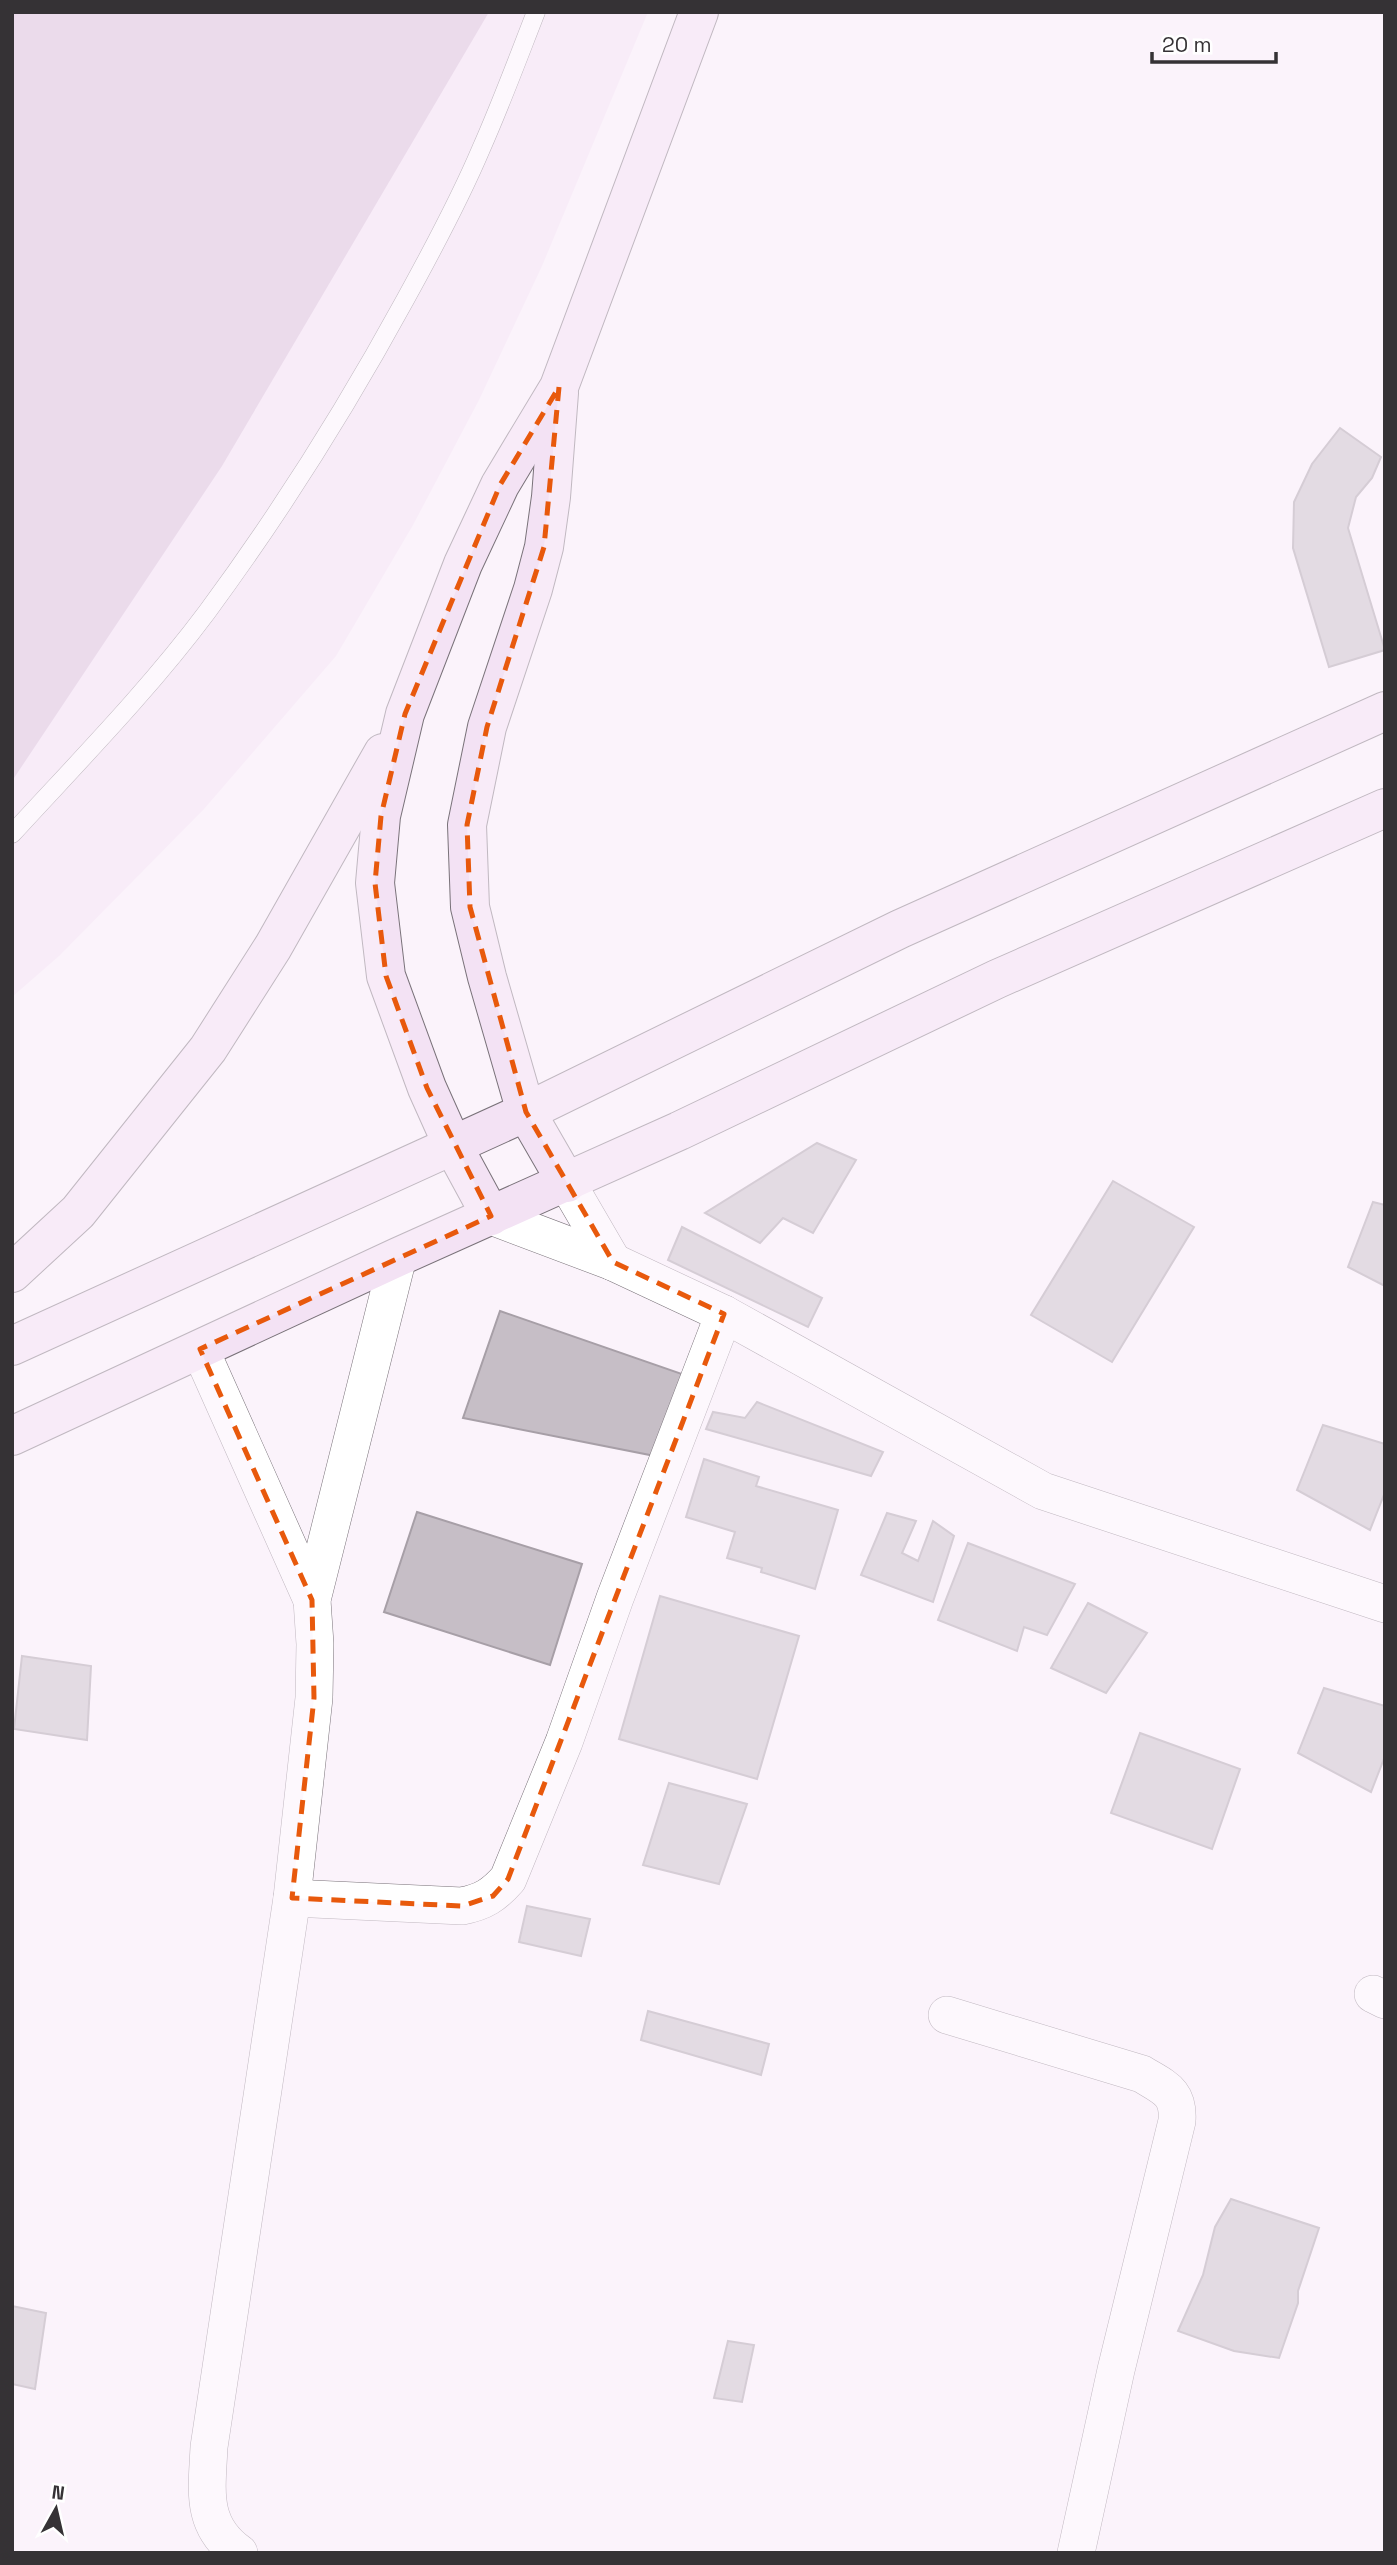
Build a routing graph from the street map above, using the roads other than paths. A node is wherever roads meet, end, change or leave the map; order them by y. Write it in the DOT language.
graph roads {
  1 [pos="536,12"];
  2 [pos="699,12"];
  3 [pos="559,387"];
  4 [pos="1385,711"];
  5 [pos="405,715"];
  6 [pos="1385,808"];
  7 [pos="12,834"];
  8 [pos="526,1112"];
  9 [pos="453,1146"];
  10 [pos="567,1183"];
  11 [pos="491,1216"];
  12 [pos="398,1257"];
  13 [pos="613,1262"];
  14 [pos="12,1273"];
  15 [pos="724,1314"];
  16 [pos="12,1346"];
  17 [pos="200,1349"];
  18 [pos="12,1436"];
  19 [pos="312,1600"];
  20 [pos="1385,1604"];
  21 [pos="292,1898"];
  22 [pos="947,2015"];
  23 [pos="239,2553"];
  24 [pos="1076,2553"];
  1 -- 7 [label="lane"];
  2 -- 3 [label="main road"];
  3 -- 5 [label="main road"];
  3 -- 8 [label="main road"];
  4 -- 8 [label="main road"];
  5 -- 9 [label="main road"];
  5 -- 14 [label="main road"];
  6 -- 10 [label="main road"];
  8 -- 9 [label="main road"];
  8 -- 10 [label="main road"];
  9 -- 11 [label="main road"];
  9 -- 16 [label="main road"];
  10 -- 11 [label="main road"];
  10 -- 13 [label="street"];
  11 -- 12 [label="main road"];
  11 -- 13 [label="street"];
  12 -- 17 [label="main road"];
  12 -- 19 [label="street"];
  13 -- 15 [label="street"];
  15 -- 20 [label="street"];
  15 -- 21 [label="street"];
  17 -- 18 [label="main road"];
  17 -- 19 [label="street"];
  19 -- 21 [label="street"];
  21 -- 23 [label="street"];
  22 -- 24 [label="street"];
}
